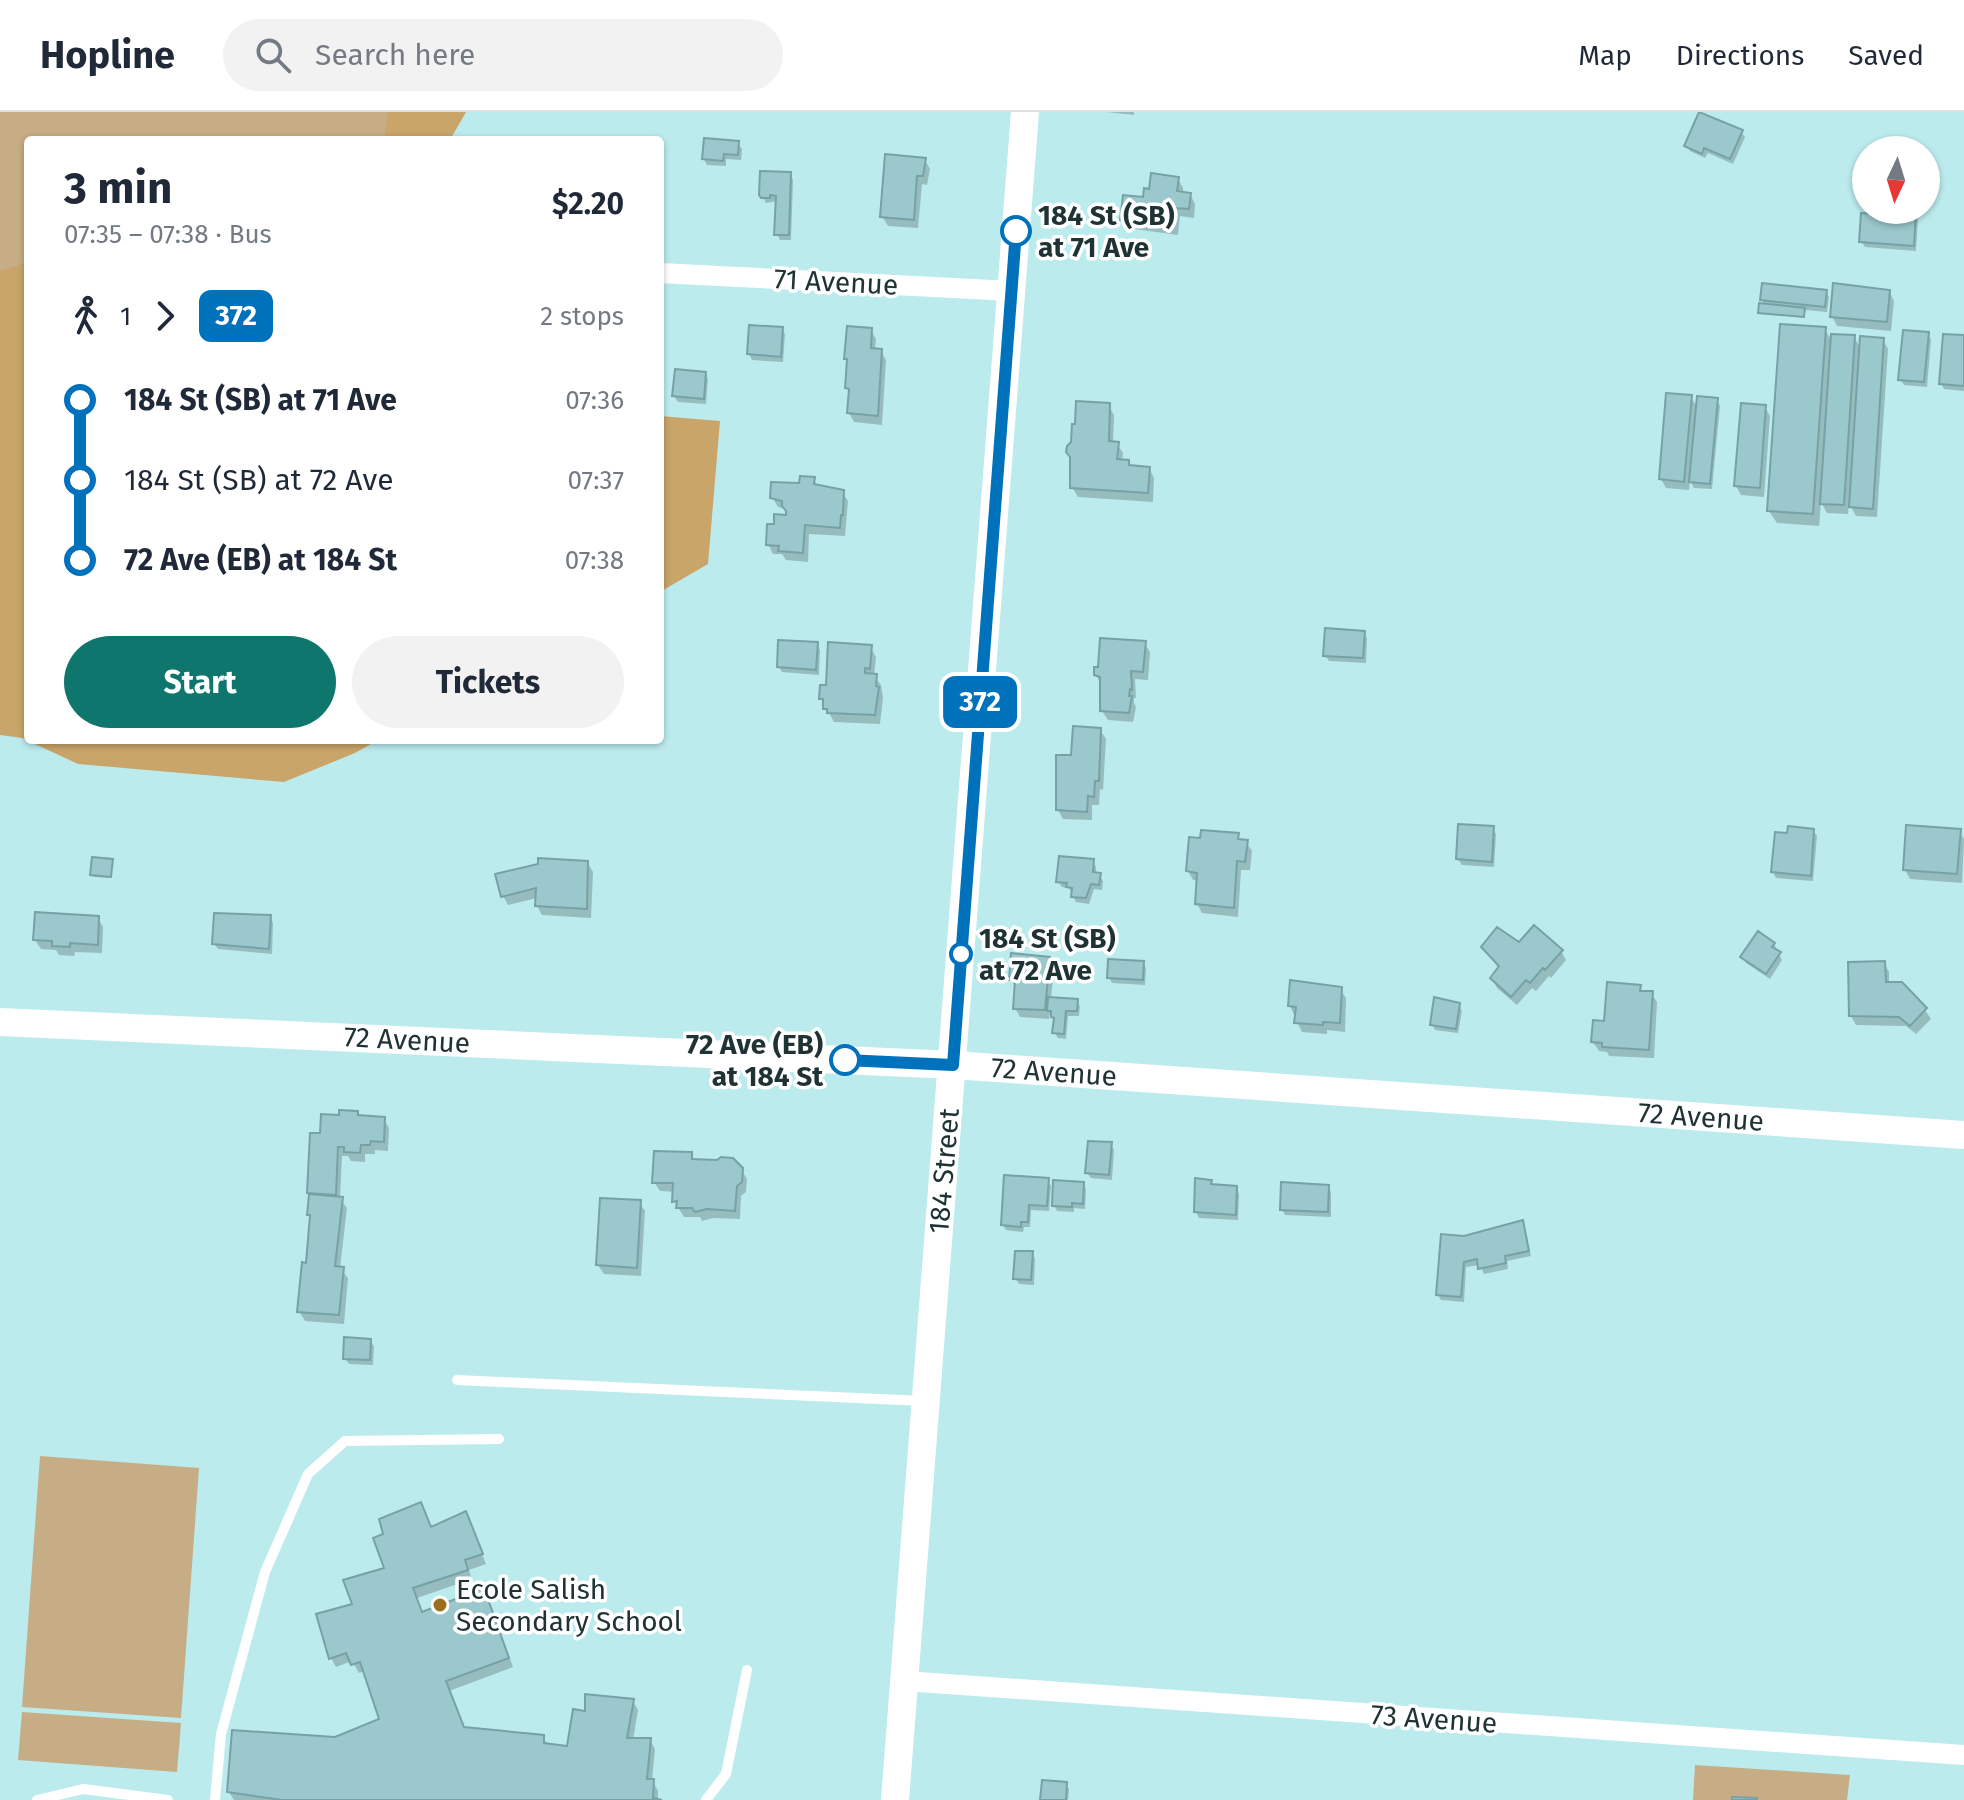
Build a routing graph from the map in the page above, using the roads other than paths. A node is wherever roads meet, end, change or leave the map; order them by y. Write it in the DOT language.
graph roads {
  1 [pos="1025,112"];
  2 [pos="664,273"];
  3 [pos="1012,291"];
  4 [pos="0,1022"];
  5 [pos="953,1065"];
  6 [pos="1964,1135"];
  7 [pos="457,1380"];
  8 [pos="926,1401"];
  9 [pos="499,1439"];
  10 [pos="747,1670"];
  11 [pos="904,1681"];
  12 [pos="1964,1755"];
  13 [pos="37,1800"];
  14 [pos="168,1800"];
  15 [pos="215,1800"];
  16 [pos="706,1800"];
  17 [pos="895,1800"];
  1 -- 3 [label="main road, 184 Street"];
  2 -- 3 [label="street, 71 Avenue"];
  3 -- 5 [label="main road, 184 Street"];
  4 -- 5 [label="main road, 72 Avenue"];
  5 -- 6 [label="main road, 72 Avenue"];
  5 -- 8 [label="main road, 184 Street"];
  7 -- 8 [label="lane"];
  8 -- 11 [label="main road, 184 Street"];
  9 -- 15 [label="lane"];
  10 -- 16 [label="lane"];
  11 -- 12 [label="street, 73 Avenue"];
  11 -- 17 [label="main road, 184 Street"];
  13 -- 14 [label="lane"];
}
